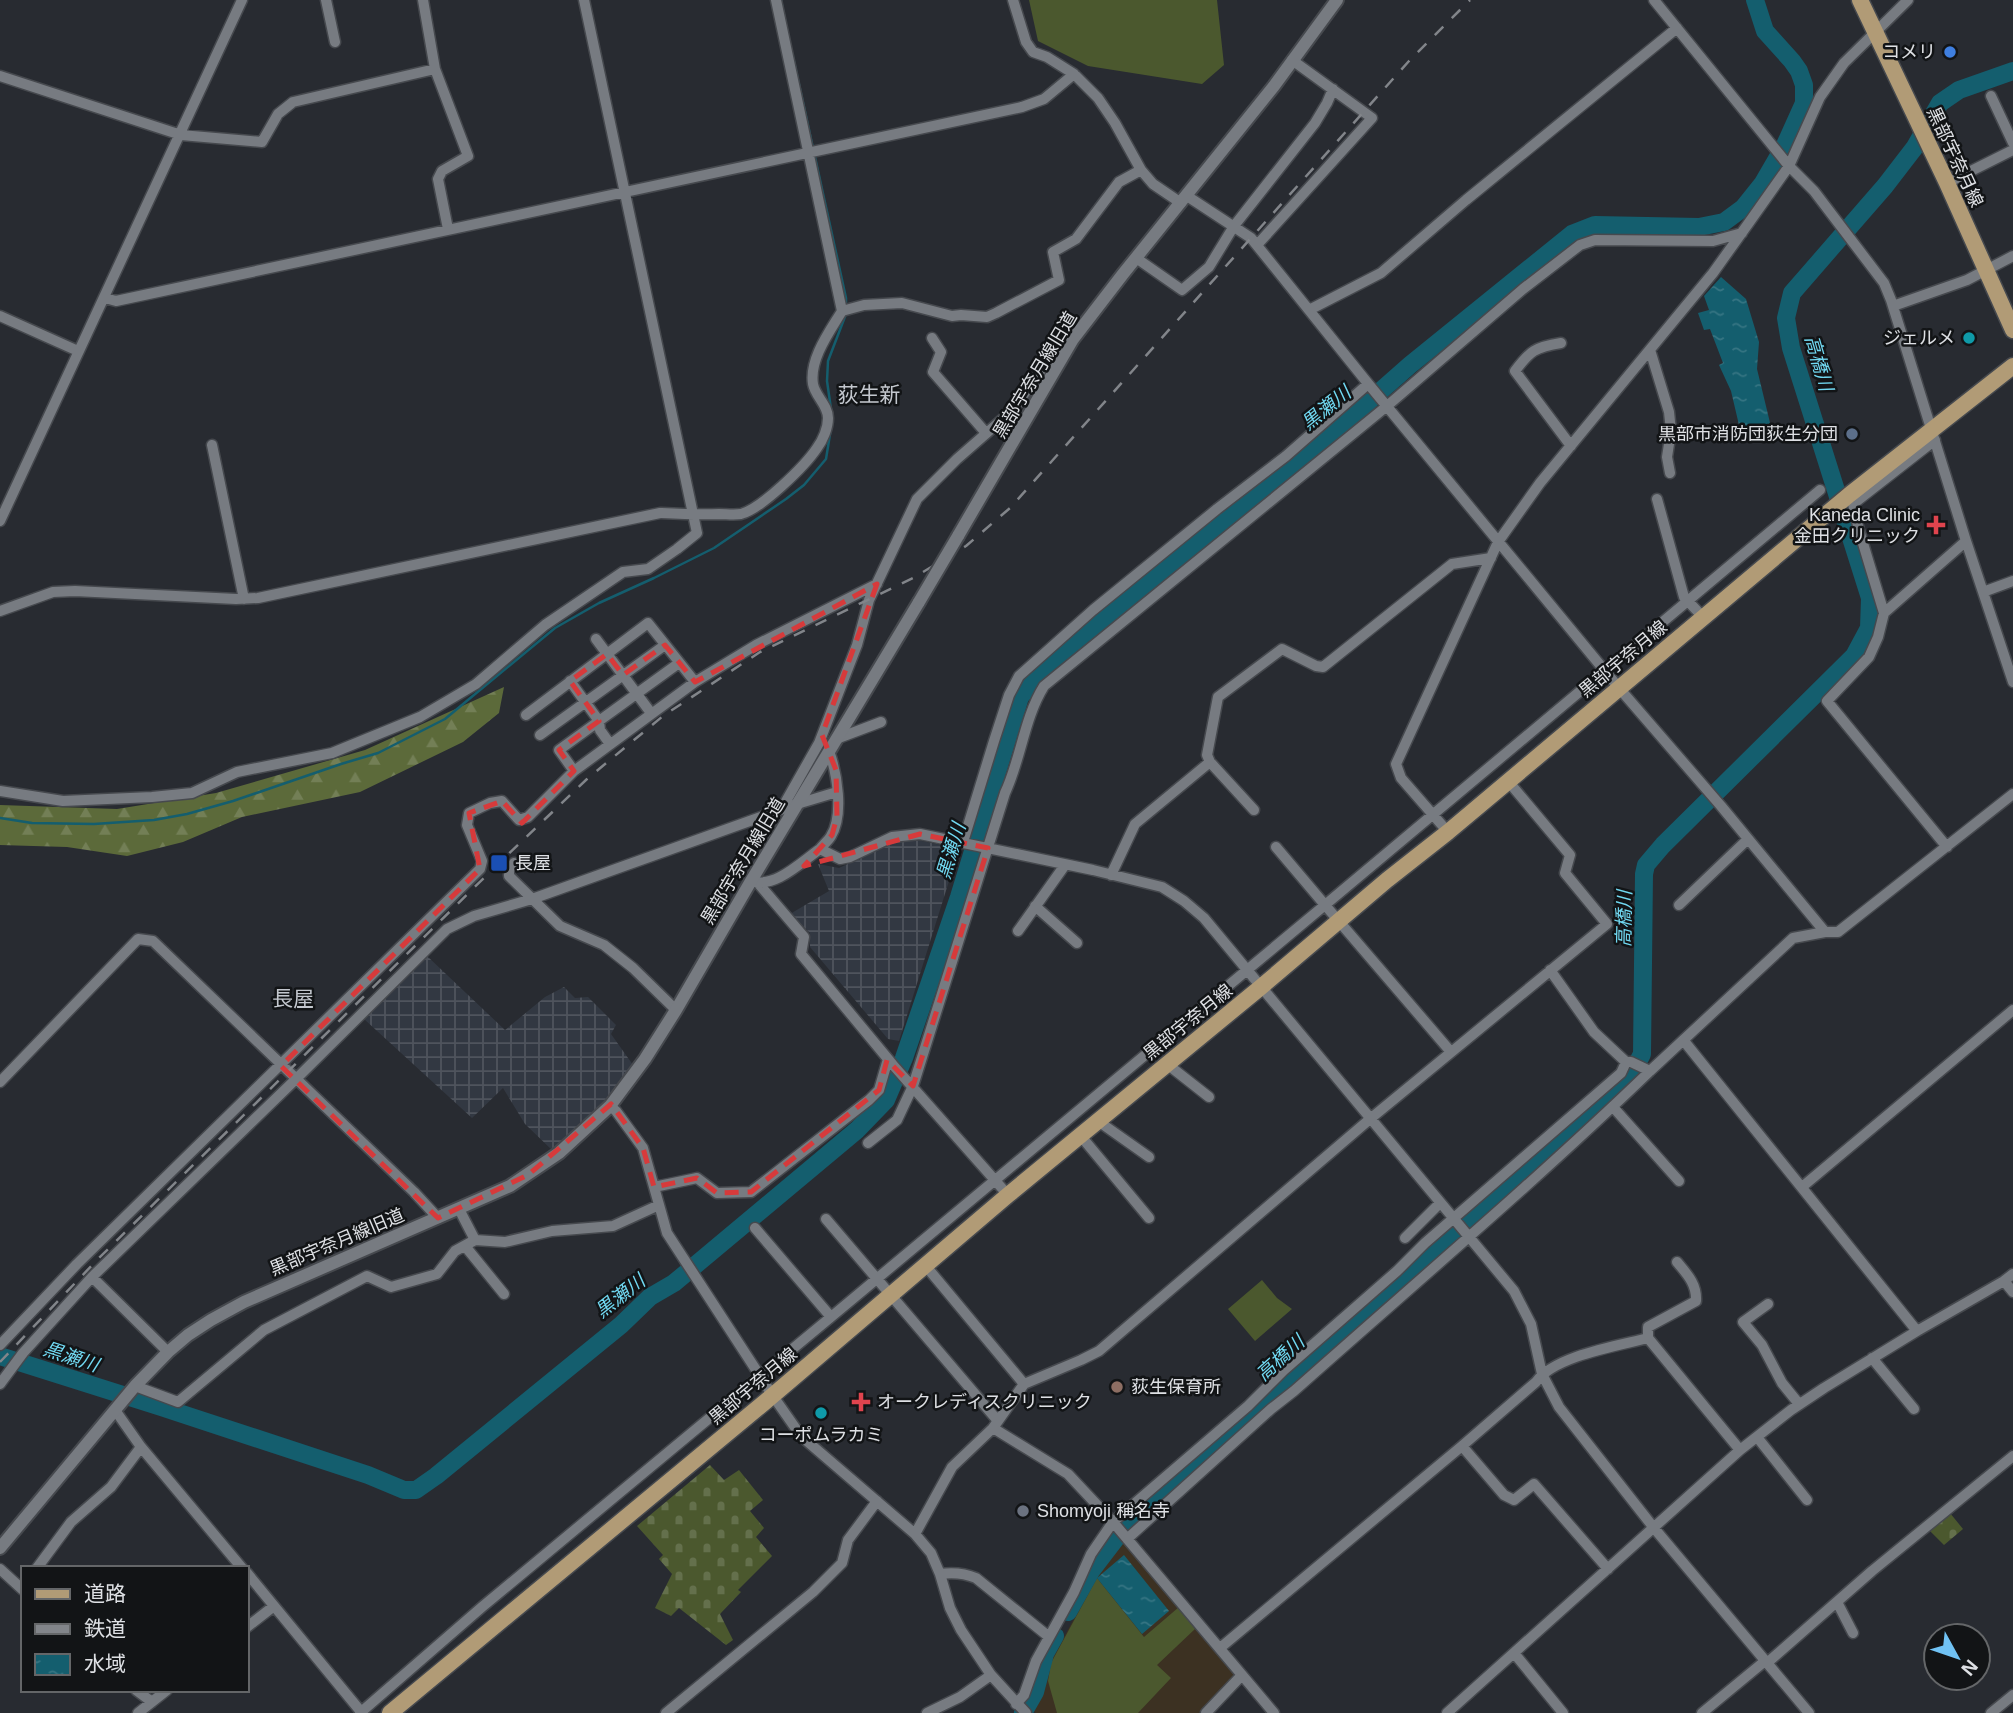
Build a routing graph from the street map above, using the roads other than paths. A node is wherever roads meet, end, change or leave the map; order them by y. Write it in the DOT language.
graph roads {
  1 [pos="242,0"];
  2 [pos="326,0"];
  3 [pos="423,0"];
  4 [pos="584,0"];
  5 [pos="776,0"];
  6 [pos="1013,0"];
  7 [pos="1337,0"];
  8 [pos="1654,0"];
  9 [pos="1860,0"];
  10 [pos="1908,0"];
  11 [pos="1676,28"];
  12 [pos="1876,33"];
  13 [pos="335,42"];
  14 [pos="1292,60"];
  15 [pos="435,69"];
  16 [pos="1074,74"];
  17 [pos="0,76"];
  18 [pos="1333,89"];
  19 [pos="1991,96"];
  20 [pos="181,135"];
  21 [pos="2013,143"];
  22 [pos="2013,150"];
  23 [pos="808,152"];
  24 [pos="1786,163"];
  25 [pos="1141,170"];
  26 [pos="1947,183"];
  27 [pos="626,192"];
  28 [pos="1184,199"];
  29 [pos="1234,226"];
  30 [pos="448,229"];
  31 [pos="1742,233"];
  32 [pos="1257,245"];
  33 [pos="2013,256"];
  34 [pos="1136,258"];
  35 [pos="1986,270"];
  36 [pos="104,298"];
  37 [pos="1893,306"];
  38 [pos="1309,310"];
  39 [pos="842,311"];
  40 [pos="0,316"];
  41 [pos="2013,330"];
  42 [pos="932,338"];
  43 [pos="1073,339"];
  44 [pos="1561,343"];
  45 [pos="1650,349"];
  46 [pos="78,351"];
  47 [pos="2013,366"];
  48 [pos="1367,382"];
  49 [pos="1386,405"];
  50 [pos="986,433"];
  51 [pos="1934,435"];
  52 [pos="212,446"];
  53 [pos="1571,446"];
  54 [pos="1670,473"];
  55 [pos="1820,490"];
  56 [pos="1657,499"];
  57 [pos="694,515"];
  58 [pos="0,521"];
  59 [pos="1966,541"];
  60 [pos="1498,542"];
  61 [pos="1491,558"];
  62 [pos="2013,581"];
  63 [pos="877,584"];
  64 [pos="1983,592"];
  65 [pos="244,599"];
  66 [pos="1688,601"];
  67 [pos="0,611"];
  68 [pos="1884,613"];
  69 [pos="1703,617"];
  70 [pos="596,639"];
  71 [pos="665,645"];
  72 [pos="607,654"];
  73 [pos="679,663"];
  74 [pos="1605,670"];
  75 [pos="623,675"];
  76 [pos="570,681"];
  77 [pos="2013,681"];
  78 [pos="695,682"];
  79 [pos="1619,688"];
  80 [pos="636,695"];
  81 [pos="585,701"];
  82 [pos="651,713"];
  83 [pos="526,715"];
  84 [pos="599,722"];
  85 [pos="881,722"];
  86 [pos="540,735"];
  87 [pos="836,740"];
  88 [pos="610,744"];
  89 [pos="829,751"];
  90 [pos="1210,762"];
  91 [pos="575,771"];
  92 [pos="1508,780"];
  93 [pos="0,791"];
  94 [pos="837,792"];
  95 [pos="2013,794"];
  96 [pos="797,804"];
  97 [pos="1254,810"];
  98 [pos="780,811"];
  99 [pos="1433,815"];
  100 [pos="1448,832"];
  101 [pos="1748,839"];
  102 [pos="964,842"];
  103 [pos="986,847"];
  104 [pos="1276,847"];
  105 [pos="1947,848"];
  106 [pos="820,849"];
  107 [pos="514,863"];
  108 [pos="1065,865"];
  109 [pos="1111,875"];
  110 [pos="754,882"];
  111 [pos="532,899"];
  112 [pos="1325,905"];
  113 [pos="1679,905"];
  114 [pos="1035,906"];
  115 [pos="1339,920"];
  116 [pos="1018,931"];
  117 [pos="1825,932"];
  118 [pos="1077,943"];
  119 [pos="1247,970"];
  120 [pos="1550,970"];
  121 [pos="1261,987"];
  122 [pos="676,1010"];
  123 [pos="2013,1010"];
  124 [pos="1684,1041"];
  125 [pos="1451,1052"];
  126 [pos="890,1062"];
  127 [pos="1626,1062"];
  128 [pos="1167,1063"];
  129 [pos="281,1066"];
  130 [pos="1650,1071"];
  131 [pos="296,1079"];
  132 [pos="0,1082"];
  133 [pos="911,1083"];
  134 [pos="1209,1097"];
  135 [pos="610,1106"];
  136 [pos="1613,1107"];
  137 [pos="1370,1119"];
  138 [pos="1098,1121"];
  139 [pos="1080,1135"];
  140 [pos="868,1143"];
  141 [pos="1149,1157"];
  142 [pos="995,1181"];
  143 [pos="1679,1181"];
  144 [pos="654,1187"];
  145 [pos="1802,1187"];
  146 [pos="1008,1195"];
  147 [pos="1440,1203"];
  148 [pos="659,1205"];
  149 [pos="459,1209"];
  150 [pos="438,1218"];
  151 [pos="1149,1218"];
  152 [pos="826,1219"];
  153 [pos="1454,1219"];
  154 [pos="755,1228"];
  155 [pos="1468,1236"];
  156 [pos="1405,1238"];
  157 [pos="475,1240"];
  158 [pos="465,1246"];
  159 [pos="1677,1262"];
  160 [pos="925,1265"];
  161 [pos="2013,1274"];
  162 [pos="93,1277"];
  163 [pos="876,1279"];
  164 [pos="2004,1281"];
  165 [pos="2013,1292"];
  166 [pos="504,1294"];
  167 [pos="890,1295"];
  168 [pos="1768,1304"];
  169 [pos="831,1317"];
  170 [pos="1916,1331"];
  171 [pos="1648,1338"];
  172 [pos="1,1342"];
  173 [pos="168,1352"];
  174 [pos="1872,1358"];
  175 [pos="1542,1374"];
  176 [pos="760,1377"];
  177 [pos="0,1384"];
  178 [pos="1024,1384"];
  179 [pos="135,1386"];
  180 [pos="773,1396"];
  181 [pos="1799,1404"];
  182 [pos="115,1409"];
  183 [pos="1914,1409"];
  184 [pos="995,1424"];
  185 [pos="1757,1437"];
  186 [pos="1462,1446"];
  187 [pos="141,1447"];
  188 [pos="1740,1450"];
  189 [pos="2013,1456"];
  190 [pos="1807,1500"];
  191 [pos="877,1502"];
  192 [pos="1113,1522"];
  193 [pos="1654,1528"];
  194 [pos="915,1534"];
  195 [pos="1127,1539"];
  196 [pos="2,1540"];
  197 [pos="38,1566"];
  198 [pos="240,1566"];
  199 [pos="0,1569"];
  200 [pos="1608,1569"];
  201 [pos="248,1574"];
  202 [pos="940,1574"];
  203 [pos="21,1585"];
  204 [pos="1837,1602"];
  205 [pos="274,1606"];
  206 [pos="248,1626"];
  207 [pos="1853,1633"];
  208 [pos="1048,1636"];
  209 [pos="1220,1648"];
  210 [pos="1514,1653"];
  211 [pos="1766,1662"];
  212 [pos="991,1675"];
  213 [pos="1242,1675"];
  214 [pos="139,1692"];
  215 [pos="164,1692"];
  216 [pos="2013,1695"];
  217 [pos="152,1702"];
  218 [pos="1016,1704"];
  219 [pos="138,1713"];
  220 [pos="361,1713"];
  221 [pos="390,1713"];
  222 [pos="666,1713"];
  223 [pos="927,1713"];
  224 [pos="1026,1713"];
  225 [pos="1206,1713"];
  226 [pos="1274,1713"];
  227 [pos="1447,1713"];
  228 [pos="1563,1713"];
  229 [pos="1702,1713"];
  230 [pos="1809,1713"];
  231 [pos="1991,1713"];
  1 -- 20 [label="street"];
  2 -- 13 [label="street"];
  3 -- 15 [label="street"];
  4 -- 27 [label="street"];
  5 -- 23 [label="street"];
  6 -- 16 [label="street"];
  7 -- 14 [label="street, 黒部宇奈月線旧道"];
  8 -- 11 [label="street"];
  9 -- 12 [label="main road, 黒部宇奈月線"];
  10 -- 12 [label="street"];
  11 -- 24 [label="street"];
  11 -- 38 [label="street"];
  12 -- 24 [label="street"];
  12 -- 26 [label="main road, 黒部宇奈月線"];
  14 -- 18 [label="street"];
  14 -- 28 [label="street, 黒部宇奈月線旧道"];
  15 -- 20 [label="street"];
  15 -- 30 [label="street"];
  16 -- 23 [label="street"];
  16 -- 25 [label="street"];
  17 -- 20 [label="street"];
  18 -- 29 [label="street"];
  18 -- 32 [label="street"];
  19 -- 21 [label="street"];
  20 -- 36 [label="street"];
  22 -- 26 [label="street"];
  23 -- 27 [label="street"];
  23 -- 39 [label="street"];
  24 -- 31 [label="street"];
  24 -- 37 [label="street"];
  25 -- 28 [label="street"];
  25 -- 39 [label="street"];
  26 -- 35 [label="main road, 黒部宇奈月線"];
  27 -- 30 [label="street"];
  27 -- 57 [label="street"];
  28 -- 29 [label="street"];
  28 -- 34 [label="street, 黒部宇奈月線旧道"];
  29 -- 32 [label="street"];
  29 -- 34 [label="street"];
  30 -- 36 [label="street"];
  31 -- 45 [label="street"];
  31 -- 49 [label="street"];
  32 -- 38 [label="street"];
  33 -- 35 [label="street"];
  34 -- 43 [label="street, 黒部宇奈月線旧道"];
  35 -- 37 [label="street"];
  35 -- 41 [label="main road, 黒部宇奈月線"];
  36 -- 46 [label="street"];
  37 -- 51 [label="street"];
  38 -- 48 [label="street"];
  39 -- 57 [label="street"];
  40 -- 46 [label="street"];
  42 -- 50 [label="street"];
  43 -- 50 [label="street"];
  43 -- 87 [label="street, 黒部宇奈月線旧道, bridge"];
  44 -- 53 [label="street"];
  45 -- 53 [label="street"];
  45 -- 54 [label="street"];
  46 -- 58 [label="street"];
  47 -- 51 [label="main road, 黒部宇奈月線"];
  48 -- 49 [label="street"];
  48 -- 102 [label="street"];
  49 -- 60 [label="street"];
  49 -- 103 [label="street"];
  50 -- 63 [label="street"];
  51 -- 59 [label="street"];
  51 -- 68 [label="street"];
  51 -- 69 [label="main road, 黒部宇奈月線"];
  52 -- 65 [label="street"];
  53 -- 60 [label="street"];
  55 -- 66 [label="street"];
  56 -- 66 [label="street"];
  57 -- 65 [label="street"];
  57 -- 93 [label="street"];
  59 -- 64 [label="street"];
  59 -- 68 [label="street"];
  60 -- 61 [label="street"];
  60 -- 74 [label="street"];
  61 -- 90 [label="street"];
  61 -- 99 [label="street"];
  62 -- 64 [label="street"];
  63 -- 78 [label="street"];
  63 -- 98 [label="street"];
  64 -- 77 [label="street"];
  65 -- 67 [label="street"];
  66 -- 69 [label="street"];
  66 -- 74 [label="street"];
  68 -- 105 [label="street"];
  69 -- 79 [label="main road, 黒部宇奈月線"];
  70 -- 72 [label="street"];
  71 -- 72 [label="street"];
  71 -- 73 [label="street"];
  71 -- 75 [label="street"];
  72 -- 75 [label="street"];
  72 -- 76 [label="street"];
  73 -- 78 [label="street"];
  73 -- 80 [label="street"];
  74 -- 79 [label="street"];
  74 -- 99 [label="street"];
  75 -- 80 [label="street"];
  75 -- 81 [label="street"];
  76 -- 81 [label="street"];
  76 -- 83 [label="street"];
  78 -- 82 [label="street"];
  79 -- 92 [label="main road, 黒部宇奈月線"];
  79 -- 101 [label="street"];
  80 -- 82 [label="street"];
  80 -- 84 [label="street"];
  81 -- 84 [label="street"];
  81 -- 86 [label="street"];
  82 -- 88 [label="street"];
  84 -- 88 [label="street"];
  84 -- 91 [label="street"];
  85 -- 87 [label="street"];
  87 -- 89 [label="street, 黒部宇奈月線旧道"];
  88 -- 91 [label="street"];
  89 -- 94 [label="street"];
  89 -- 96 [label="street, 黒部宇奈月線旧道"];
  90 -- 97 [label="street"];
  90 -- 109 [label="street"];
  91 -- 129 [label="street"];
  92 -- 100 [label="main road, 黒部宇奈月線"];
  92 -- 120 [label="street"];
  94 -- 96 [label="street"];
  94 -- 106 [label="street"];
  95 -- 105 [label="street"];
  96 -- 98 [label="street"];
  96 -- 110 [label="street, 黒部宇奈月線旧道"];
  98 -- 111 [label="street"];
  99 -- 100 [label="street"];
  99 -- 112 [label="street"];
  100 -- 115 [label="main road, 黒部宇奈月線"];
  101 -- 113 [label="street"];
  101 -- 117 [label="street"];
  102 -- 103 [label="street"];
  102 -- 106 [label="street"];
  103 -- 108 [label="street"];
  103 -- 133 [label="street"];
  104 -- 112 [label="street"];
  105 -- 117 [label="street"];
  106 -- 110 [label="street"];
  107 -- 111 [label="street"];
  108 -- 109 [label="street"];
  108 -- 114 [label="street"];
  109 -- 119 [label="street"];
  110 -- 122 [label="street, 黒部宇奈月線旧道"];
  110 -- 126 [label="street"];
  111 -- 122 [label="street"];
  111 -- 131 [label="street"];
  112 -- 115 [label="street"];
  112 -- 119 [label="street"];
  114 -- 116 [label="street"];
  114 -- 118 [label="street"];
  115 -- 121 [label="main road, 黒部宇奈月線"];
  115 -- 125 [label="street"];
  117 -- 124 [label="street"];
  119 -- 121 [label="street"];
  119 -- 142 [label="street"];
  120 -- 125 [label="street"];
  120 -- 127 [label="street"];
  121 -- 128 [label="main road, 黒部宇奈月線"];
  121 -- 137 [label="street"];
  122 -- 135 [label="street, 黒部宇奈月線旧道"];
  123 -- 145 [label="street"];
  124 -- 130 [label="street"];
  124 -- 145 [label="street"];
  125 -- 137 [label="street"];
  126 -- 133 [label="street"];
  126 -- 144 [label="street"];
  127 -- 130 [label="street"];
  127 -- 153 [label="street"];
  128 -- 134 [label="street"];
  128 -- 138 [label="main road, 黒部宇奈月線"];
  129 -- 131 [label="street"];
  129 -- 132 [label="street"];
  129 -- 172 [label="street"];
  130 -- 136 [label="street"];
  131 -- 150 [label="street"];
  131 -- 162 [label="street"];
  133 -- 140 [label="street"];
  133 -- 142 [label="street"];
  135 -- 144 [label="street"];
  135 -- 149 [label="street, 黒部宇奈月線旧道"];
  136 -- 143 [label="street"];
  136 -- 155 [label="street"];
  137 -- 147 [label="street"];
  137 -- 178 [label="street"];
  138 -- 139 [label="main road, 黒部宇奈月線"];
  138 -- 141 [label="street"];
  139 -- 146 [label="main road, 黒部宇奈月線"];
  139 -- 151 [label="street"];
  142 -- 146 [label="street"];
  142 -- 163 [label="street"];
  144 -- 148 [label="street"];
  145 -- 170 [label="street"];
  146 -- 160 [label="main road, 黒部宇奈月線"];
  147 -- 153 [label="street"];
  147 -- 156 [label="street"];
  148 -- 157 [label="street"];
  148 -- 176 [label="street"];
  149 -- 150 [label="street, 黒部宇奈月線旧道"];
  149 -- 157 [label="street"];
  150 -- 173 [label="street, 黒部宇奈月線旧道"];
  152 -- 163 [label="street"];
  153 -- 155 [label="street"];
  153 -- 192 [label="street"];
  154 -- 169 [label="street"];
  155 -- 175 [label="street"];
  155 -- 195 [label="street"];
  157 -- 158 [label="street"];
  158 -- 166 [label="street"];
  158 -- 179 [label="street"];
  159 -- 171 [label="street"];
  160 -- 167 [label="main road, 黒部宇奈月線"];
  160 -- 178 [label="street"];
  161 -- 164 [label="street"];
  162 -- 173 [label="street"];
  162 -- 177 [label="street"];
  163 -- 167 [label="street"];
  163 -- 169 [label="street"];
  164 -- 165 [label="street"];
  164 -- 170 [label="street"];
  167 -- 180 [label="main road, 黒部宇奈月線"];
  167 -- 184 [label="street"];
  168 -- 181 [label="street"];
  169 -- 176 [label="street"];
  170 -- 174 [label="street"];
  171 -- 175 [label="street"];
  171 -- 188 [label="street"];
  173 -- 179 [label="street, 黒部宇奈月線旧道"];
  174 -- 181 [label="street"];
  174 -- 183 [label="street"];
  175 -- 186 [label="street"];
  175 -- 193 [label="street"];
  176 -- 180 [label="street"];
  176 -- 220 [label="street"];
  178 -- 184 [label="street"];
  179 -- 182 [label="street, 黒部宇奈月線旧道"];
  180 -- 191 [label="street"];
  180 -- 221 [label="main road, 黒部宇奈月線"];
  181 -- 185 [label="street"];
  182 -- 187 [label="street"];
  182 -- 196 [label="street, 黒部宇奈月線旧道"];
  184 -- 192 [label="street"];
  184 -- 194 [label="street"];
  185 -- 188 [label="street"];
  185 -- 190 [label="street"];
  186 -- 200 [label="street"];
  186 -- 209 [label="street"];
  187 -- 197 [label="street"];
  187 -- 198 [label="street"];
  188 -- 193 [label="street"];
  189 -- 204 [label="street"];
  191 -- 194 [label="street"];
  191 -- 222 [label="street"];
  192 -- 195 [label="street"];
  192 -- 208 [label="street"];
  193 -- 200 [label="street"];
  193 -- 211 [label="street"];
  194 -- 202 [label="street"];
  195 -- 209 [label="street"];
  199 -- 203 [label="street"];
  200 -- 210 [label="street"];
  201 -- 205 [label="street"];
  202 -- 208 [label="street"];
  202 -- 212 [label="street"];
  204 -- 207 [label="street"];
  204 -- 211 [label="street"];
  205 -- 206 [label="street"];
  205 -- 220 [label="street"];
  208 -- 218 [label="street"];
  209 -- 213 [label="street"];
  210 -- 227 [label="street"];
  210 -- 228 [label="street"];
  211 -- 229 [label="street"];
  211 -- 230 [label="street"];
  212 -- 218 [label="street"];
  212 -- 223 [label="street"];
  213 -- 225 [label="street"];
  213 -- 226 [label="street"];
  214 -- 217 [label="street"];
  215 -- 217 [label="street"];
  216 -- 231 [label="street"];
  217 -- 219 [label="street"];
  218 -- 224 [label="street"];
}
